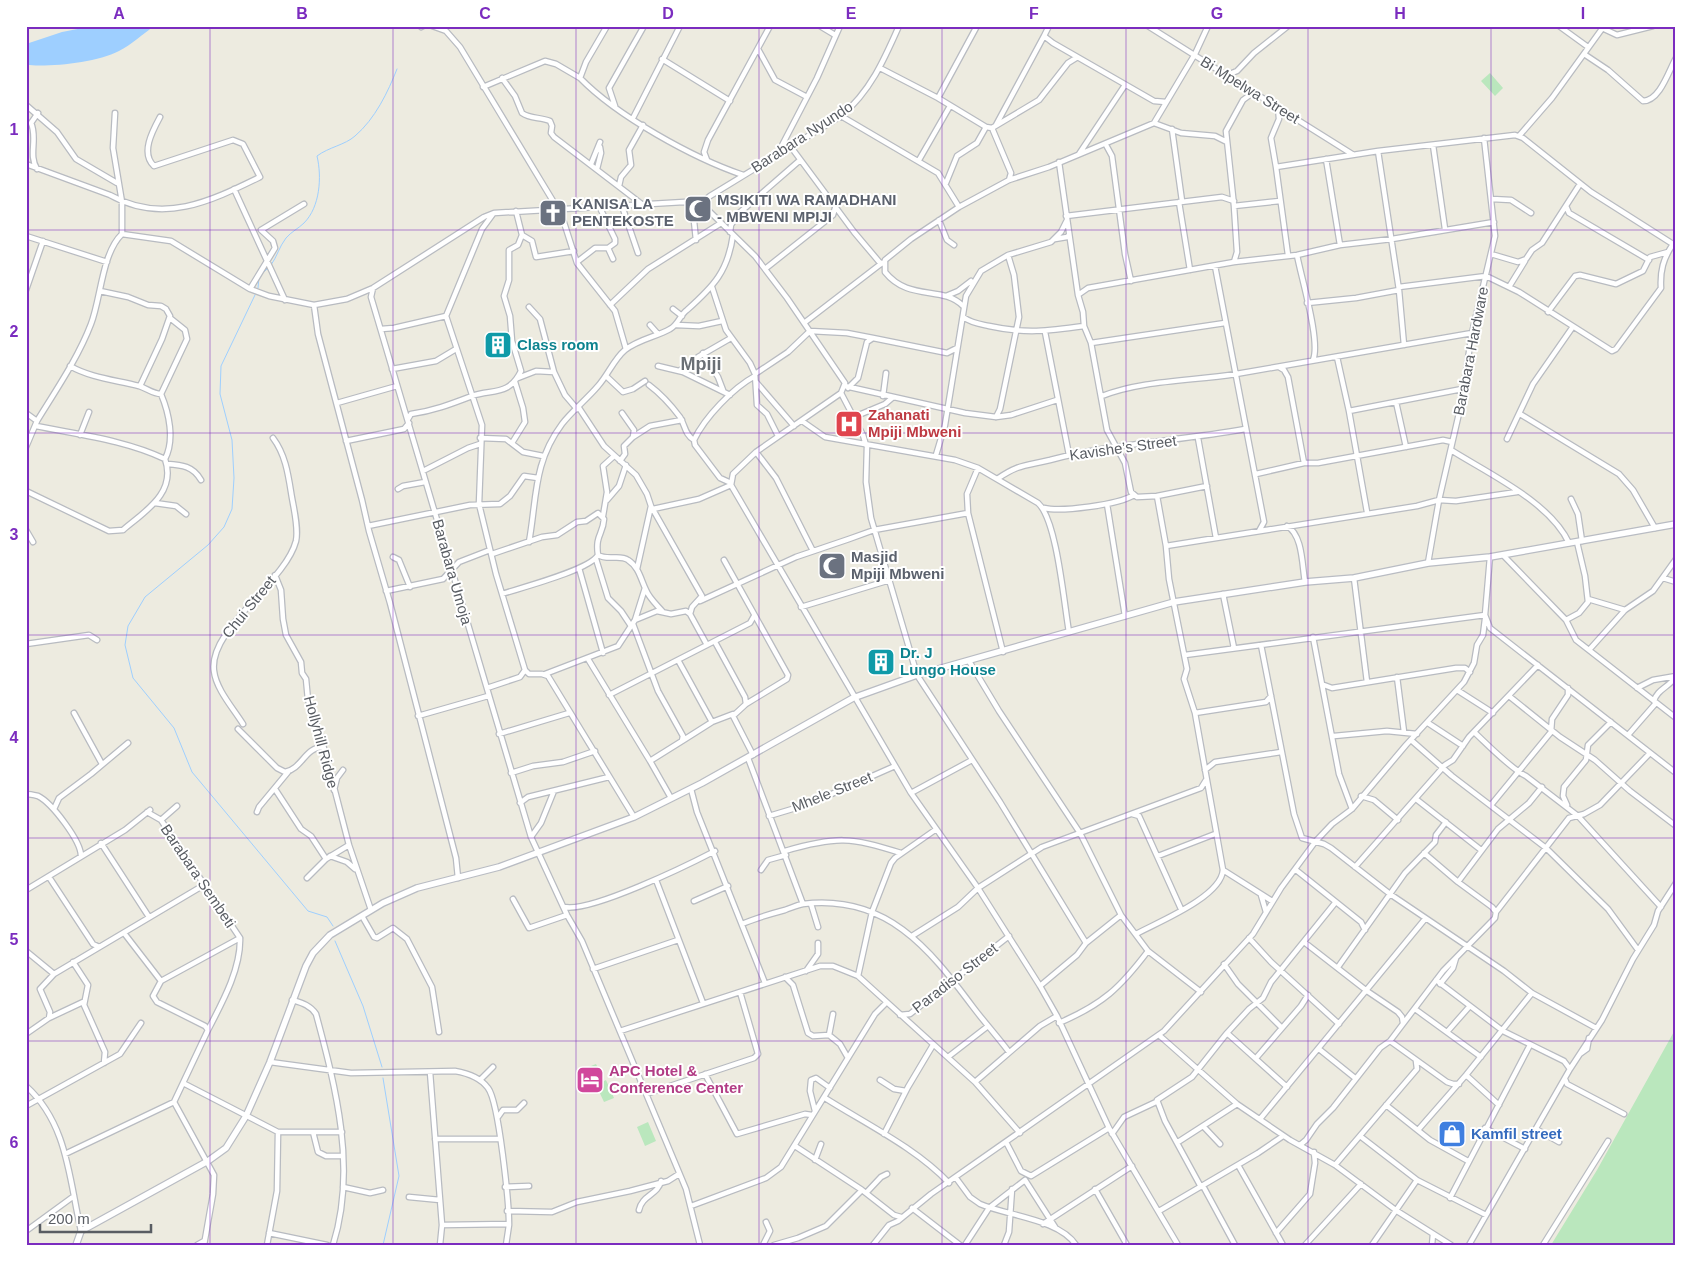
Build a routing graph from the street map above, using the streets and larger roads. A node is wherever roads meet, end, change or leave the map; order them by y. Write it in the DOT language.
graph roads {
  1 [pos="432,26"];
  2 [pos="607,26"];
  3 [pos="644,26"];
  4 [pos="680,26"];
  5 [pos="770,26"];
  6 [pos="820,26"];
  7 [pos="840,26"];
  8 [pos="899,26"];
  9 [pos="977,26"];
  10 [pos="1049,26"];
  11 [pos="1148,26"];
  12 [pos="1208,26"];
  13 [pos="1288,26"];
  14 [pos="1560,26"];
  15 [pos="1653,26"];
  16 [pos="1603,27"];
  17 [pos="835,35"];
  18 [pos="1044,36"];
  19 [pos="1588,47"];
  20 [pos="758,50"];
  21 [pos="1195,54"];
  22 [pos="1584,54"];
  23 [pos="1076,58"];
  24 [pos="1676,58"];
  25 [pos="662,59"];
  26 [pos="880,68"];
  27 [pos="1227,76"];
  28 [pos="502,78"];
  29 [pos="580,78"];
  30 [pos="1126,85"];
  31 [pos="483,87"];
  32 [pos="1254,92"];
  33 [pos="807,97"];
  34 [pos="938,98"];
  35 [pos="730,101"];
  36 [pos="1166,102"];
  37 [pos="26,105"];
  38 [pos="950,106"];
  39 [pos="616,107"];
  40 [pos="1278,107"];
  41 [pos="38,113"];
  42 [pos="115,113"];
  43 [pos="841,116"];
  44 [pos="160,117"];
  45 [pos="633,118"];
  46 [pos="1154,123"];
  47 [pos="643,125"];
  48 [pos="994,126"];
  49 [pos="986,127"];
  50 [pos="1172,129"];
  51 [pos="1519,136"];
  52 [pos="1484,138"];
  53 [pos="1227,142"];
  54 [pos="1106,145"];
  55 [pos="1433,145"];
  56 [pos="791,147"];
  57 [pos="1378,151"];
  58 [pos="777,154"];
  59 [pos="1079,154"];
  60 [pos="1352,154"];
  61 [pos="1326,159"];
  62 [pos="707,160"];
  63 [pos="919,160"];
  64 [pos="799,161"];
  65 [pos="1059,162"];
  66 [pos="26,164"];
  67 [pos="591,164"];
  68 [pos="1276,166"];
  69 [pos="37,169"];
  70 [pos="597,169"];
  71 [pos="729,171"];
  72 [pos="1011,173"];
  73 [pos="743,175"];
  74 [pos="1016,177"];
  75 [pos="1009,180"];
  76 [pos="117,183"];
  77 [pos="732,183"];
  78 [pos="946,183"];
  79 [pos="1580,184"];
  80 [pos="619,186"];
  81 [pos="234,189"];
  82 [pos="1492,199"];
  83 [pos="1180,201"];
  84 [pos="1280,201"];
  85 [pos="122,202"];
  86 [pos="1234,203"];
  87 [pos="304,204"];
  88 [pos="642,205"];
  89 [pos="701,205"];
  90 [pos="622,206"];
  91 [pos="1566,206"];
  92 [pos="959,207"];
  93 [pos="600,208"];
  94 [pos="835,208"];
  95 [pos="1119,208"];
  96 [pos="553,210"];
  97 [pos="560,210"];
  98 [pos="516,211"];
  99 [pos="494,213"];
  100 [pos="840,214"];
  101 [pos="1531,214"];
  102 [pos="833,215"];
  103 [pos="1066,218"];
  104 [pos="939,220"];
  105 [pos="1494,222"];
  106 [pos="721,223"];
  107 [pos="1445,229"];
  108 [pos="262,230"];
  109 [pos="732,233"];
  110 [pos="122,234"];
  111 [pos="256,234"];
  112 [pos="1069,234"];
  113 [pos="522,235"];
  114 [pos="26,236"];
  115 [pos="1055,239"];
  116 [pos="1392,239"];
  117 [pos="696,240"];
  118 [pos="43,241"];
  119 [pos="954,245"];
  120 [pos="1340,245"];
  121 [pos="1674,245"];
  122 [pos="608,248"];
  123 [pos="574,251"];
  124 [pos="1668,252"];
  125 [pos="638,254"];
  126 [pos="1491,254"];
  127 [pos="1008,255"];
  128 [pos="1288,255"];
  129 [pos="1297,255"];
  130 [pos="613,259"];
  131 [pos="1526,259"];
  132 [pos="268,260"];
  133 [pos="885,260"];
  134 [pos="1649,260"];
  135 [pos="107,262"];
  136 [pos="1234,262"];
  137 [pos="577,263"];
  138 [pos="880,264"];
  139 [pos="1215,266"];
  140 [pos="765,269"];
  141 [pos="1190,270"];
  142 [pos="873,271"];
  143 [pos="885,272"];
  144 [pos="1486,276"];
  145 [pos="974,278"];
  146 [pos="1131,280"];
  147 [pos="712,287"];
  148 [pos="1510,287"];
  149 [pos="373,288"];
  150 [pos="250,289"];
  151 [pos="1399,289"];
  152 [pos="26,290"];
  153 [pos="100,291"];
  154 [pos="365,291"];
  155 [pos="1078,295"];
  156 [pos="945,296"];
  157 [pos="966,296"];
  158 [pos="371,297"];
  159 [pos="956,299"];
  160 [pos="285,300"];
  161 [pos="1306,304"];
  162 [pos="314,305"];
  163 [pos="610,305"];
  164 [pos="529,306"];
  165 [pos="964,306"];
  166 [pos="672,309"];
  167 [pos="1548,312"];
  168 [pos="446,316"];
  169 [pos="682,316"];
  170 [pos="964,317"];
  171 [pos="170,318"];
  172 [pos="722,321"];
  173 [pos="970,322"];
  174 [pos="804,323"];
  175 [pos="1225,323"];
  176 [pos="650,324"];
  177 [pos="676,325"];
  178 [pos="1084,326"];
  179 [pos="962,327"];
  180 [pos="1572,328"];
  181 [pos="381,329"];
  182 [pos="810,331"];
  183 [pos="1017,332"];
  184 [pos="1045,332"];
  185 [pos="1472,333"];
  186 [pos="658,334"];
  187 [pos="731,338"];
  188 [pos="866,339"];
  189 [pos="1091,343"];
  190 [pos="1404,345"];
  191 [pos="957,348"];
  192 [pos="456,349"];
  193 [pos="626,349"];
  194 [pos="1316,349"];
  195 [pos="704,353"];
  196 [pos="950,353"];
  197 [pos="1337,357"];
  198 [pos="956,358"];
  199 [pos="1325,358"];
  200 [pos="1313,360"];
  201 [pos="1291,364"];
  202 [pos="70,366"];
  203 [pos="658,366"];
  204 [pos="1279,366"];
  205 [pos="392,368"];
  206 [pos="679,371"];
  207 [pos="554,372"];
  208 [pos="1286,372"];
  209 [pos="886,373"];
  210 [pos="1235,374"];
  211 [pos="606,376"];
  212 [pos="755,377"];
  213 [pos="516,380"];
  214 [pos="644,381"];
  215 [pos="649,385"];
  216 [pos="140,386"];
  217 [pos="397,386"];
  218 [pos="845,389"];
  219 [pos="1462,389"];
  220 [pos="723,390"];
  221 [pos="161,394"];
  222 [pos="730,395"];
  223 [pos="472,396"];
  224 [pos="884,396"];
  225 [pos="1102,396"];
  226 [pos="892,398"];
  227 [pos="1057,400"];
  228 [pos="1396,402"];
  229 [pos="337,403"];
  230 [pos="947,407"];
  231 [pos="578,408"];
  232 [pos="405,411"];
  233 [pos="1350,411"];
  234 [pos="89,412"];
  235 [pos="26,413"];
  236 [pos="622,413"];
  237 [pos="411,414"];
  238 [pos="1520,414"];
  239 [pos="854,417"];
  240 [pos="996,417"];
  241 [pos="682,420"];
  242 [pos="408,421"];
  243 [pos="802,422"];
  244 [pos="36,423"];
  245 [pos="794,426"];
  246 [pos="1245,429"];
  247 [pos="80,435"];
  248 [pos="778,436"];
  249 [pos="633,437"];
  250 [pos="273,438"];
  251 [pos="1198,438"];
  252 [pos="1507,439"];
  253 [pos="694,440"];
  254 [pos="1111,440"];
  255 [pos="346,441"];
  256 [pos="480,441"];
  257 [pos="1452,442"];
  258 [pos="512,443"];
  259 [pos="866,445"];
  260 [pos="1116,446"];
  261 [pos="26,447"];
  262 [pos="1108,447"];
  263 [pos="1406,447"];
  264 [pos="1451,450"];
  265 [pos="756,452"];
  266 [pos="936,455"];
  267 [pos="1069,455"];
  268 [pos="1356,455"];
  269 [pos="543,456"];
  270 [pos="614,456"];
  271 [pos="620,460"];
  272 [pos="166,462"];
  273 [pos="1304,463"];
  274 [pos="626,465"];
  275 [pos="978,468"];
  276 [pos="423,471"];
  277 [pos="1004,474"];
  278 [pos="1256,474"];
  279 [pos="538,478"];
  280 [pos="997,479"];
  281 [pos="201,480"];
  282 [pos="425,482"];
  283 [pos="731,484"];
  284 [pos="1006,485"];
  285 [pos="1207,486"];
  286 [pos="398,490"];
  287 [pos="26,491"];
  288 [pos="1518,492"];
  289 [pos="1134,495"];
  290 [pos="1157,496"];
  291 [pos="1571,499"];
  292 [pos="607,500"];
  293 [pos="1439,500"];
  294 [pos="155,503"];
  295 [pos="479,504"];
  296 [pos="1107,504"];
  297 [pos="652,508"];
  298 [pos="1044,508"];
  299 [pos="1055,511"];
  300 [pos="1367,512"];
  301 [pos="435,513"];
  302 [pos="601,513"];
  303 [pos="186,514"];
  304 [pos="968,514"];
  305 [pos="1048,519"];
  306 [pos="1264,522"];
  307 [pos="1302,524"];
  308 [pos="1676,524"];
  309 [pos="368,526"];
  310 [pos="1287,526"];
  311 [pos="1272,528"];
  312 [pos="1655,528"];
  313 [pos="26,530"];
  314 [pos="874,530"];
  315 [pos="1259,530"];
  316 [pos="1297,537"];
  317 [pos="1216,538"];
  318 [pos="1579,541"];
  319 [pos="33,542"];
  320 [pos="529,542"];
  321 [pos="1569,543"];
  322 [pos="1166,546"];
  323 [pos="812,551"];
  324 [pos="491,552"];
  325 [pos="1502,555"];
  326 [pos="393,557"];
  327 [pos="597,557"];
  328 [pos="1490,557"];
  329 [pos="1676,559"];
  330 [pos="724,560"];
  331 [pos="1428,563"];
  332 [pos="777,564"];
  333 [pos="580,568"];
  334 [pos="637,569"];
  335 [pos="452,570"];
  336 [pos="275,575"];
  337 [pos="1354,578"];
  338 [pos="1663,578"];
  339 [pos="890,580"];
  340 [pos="1305,582"];
  341 [pos="1676,582"];
  342 [pos="736,584"];
  343 [pos="410,587"];
  344 [pos="645,588"];
  345 [pos="386,591"];
  346 [pos="502,594"];
  347 [pos="1224,594"];
  348 [pos="1588,598"];
  349 [pos="700,601"];
  350 [pos="1174,602"];
  351 [pos="801,607"];
  352 [pos="1625,610"];
  353 [pos="663,612"];
  354 [pos="690,614"];
  355 [pos="754,616"];
  356 [pos="1126,616"];
  357 [pos="1485,617"];
  358 [pos="1566,620"];
  359 [pos="633,623"];
  360 [pos="750,623"];
  361 [pos="758,623"];
  362 [pos="1360,631"];
  363 [pos="1070,632"];
  364 [pos="1314,638"];
  365 [pos="97,640"];
  366 [pos="715,642"];
  367 [pos="26,644"];
  368 [pos="707,645"];
  369 [pos="1261,645"];
  370 [pos="1234,648"];
  371 [pos="1589,650"];
  372 [pos="1003,652"];
  373 [pos="603,653"];
  374 [pos="1185,655"];
  375 [pos="588,659"];
  376 [pos="678,660"];
  377 [pos="969,661"];
  378 [pos="1538,665"];
  379 [pos="1470,672"];
  380 [pos="525,673"];
  381 [pos="545,674"];
  382 [pos="651,675"];
  383 [pos="917,675"];
  384 [pos="1397,677"];
  385 [pos="1367,682"];
  386 [pos="1324,685"];
  387 [pos="487,688"];
  388 [pos="1332,688"];
  389 [pos="1568,688"];
  390 [pos="1637,688"];
  391 [pos="1457,690"];
  392 [pos="609,695"];
  393 [pos="488,696"];
  394 [pos="1271,696"];
  395 [pos="1509,696"];
  396 [pos="853,698"];
  397 [pos="1326,698"];
  398 [pos="1655,702"];
  399 [pos="746,704"];
  400 [pos="74,713"];
  401 [pos="569,713"];
  402 [pos="1195,713"];
  403 [pos="1493,713"];
  404 [pos="733,714"];
  405 [pos="418,716"];
  406 [pos="1676,718"];
  407 [pos="712,722"];
  408 [pos="1611,722"];
  409 [pos="1428,723"];
  410 [pos="243,724"];
  411 [pos="238,729"];
  412 [pos="1551,729"];
  413 [pos="1404,732"];
  414 [pos="1474,732"];
  415 [pos="499,734"];
  416 [pos="1417,734"];
  417 [pos="1628,734"];
  418 [pos="1334,736"];
  419 [pos="682,740"];
  420 [pos="1411,740"];
  421 [pos="128,743"];
  422 [pos="1463,746"];
  423 [pos="323,747"];
  424 [pos="595,751"];
  425 [pos="1281,752"];
  426 [pos="1585,752"];
  427 [pos="1650,753"];
  428 [pos="751,756"];
  429 [pos="650,760"];
  430 [pos="972,760"];
  431 [pos="102,764"];
  432 [pos="895,766"];
  433 [pos="1442,768"];
  434 [pos="343,770"];
  435 [pos="1205,770"];
  436 [pos="288,772"];
  437 [pos="1517,772"];
  438 [pos="510,773"];
  439 [pos="1676,773"];
  440 [pos="610,777"];
  441 [pos="1207,779"];
  442 [pos="1622,784"];
  443 [pos="1542,787"];
  444 [pos="275,789"];
  445 [pos="691,789"];
  446 [pos="334,790"];
  447 [pos="554,791"];
  448 [pos="911,793"];
  449 [pos="26,794"];
  450 [pos="1361,796"];
  451 [pos="671,798"];
  452 [pos="1416,799"];
  453 [pos="520,803"];
  454 [pos="1491,805"];
  455 [pos="177,806"];
  456 [pos="1569,808"];
  457 [pos="54,809"];
  458 [pos="1352,809"];
  459 [pos="1140,810"];
  460 [pos="258,812"];
  461 [pos="1132,814"];
  462 [pos="769,816"];
  463 [pos="1139,816"];
  464 [pos="1578,816"];
  465 [pos="634,817"];
  466 [pos="1509,818"];
  467 [pos="161,820"];
  468 [pos="1398,820"];
  469 [pos="1446,822"];
  470 [pos="1676,826"];
  471 [pos="935,830"];
  472 [pos="1080,833"];
  473 [pos="1215,834"];
  474 [pos="531,837"];
  475 [pos="1306,841"];
  476 [pos="1315,842"];
  477 [pos="101,844"];
  478 [pos="348,844"];
  479 [pos="1546,848"];
  480 [pos="1481,850"];
  481 [pos="715,851"];
  482 [pos="1308,852"];
  483 [pos="1424,852"];
  484 [pos="786,853"];
  485 [pos="1031,853"];
  486 [pos="901,854"];
  487 [pos="538,855"];
  488 [pos="81,856"];
  489 [pos="1158,856"];
  490 [pos="328,857"];
  491 [pos="1355,867"];
  492 [pos="761,870"];
  493 [pos="1223,870"];
  494 [pos="1296,870"];
  495 [pos="357,873"];
  496 [pos="1229,875"];
  497 [pos="49,877"];
  498 [pos="307,878"];
  499 [pos="458,878"];
  500 [pos="1222,878"];
  501 [pos="656,880"];
  502 [pos="1458,882"];
  503 [pos="1676,883"];
  504 [pos="204,885"];
  505 [pos="728,886"];
  506 [pos="978,888"];
  507 [pos="26,890"];
  508 [pos="1390,894"];
  509 [pos="1261,895"];
  510 [pos="513,899"];
  511 [pos="694,901"];
  512 [pos="1272,901"];
  513 [pos="1336,903"];
  514 [pos="803,904"];
  515 [pos="811,904"];
  516 [pos="1661,906"];
  517 [pos="564,907"];
  518 [pos="1182,909"];
  519 [pos="371,910"];
  520 [pos="872,912"];
  521 [pos="1266,912"];
  522 [pos="1496,912"];
  523 [pos="567,915"];
  524 [pos="1121,915"];
  525 [pos="362,916"];
  526 [pos="149,917"];
  527 [pos="1425,919"];
  528 [pos="1371,922"];
  529 [pos="742,924"];
  530 [pos="1363,924"];
  531 [pos="818,928"];
  532 [pos="1365,930"];
  533 [pos="124,933"];
  534 [pos="1136,934"];
  535 [pos="912,936"];
  536 [pos="1009,936"];
  537 [pos="240,938"];
  538 [pos="1249,938"];
  539 [pos="678,940"];
  540 [pos="1304,942"];
  541 [pos="818,943"];
  542 [pos="1086,943"];
  543 [pos="1467,946"];
  544 [pos="99,947"];
  545 [pos="1638,950"];
  546 [pos="26,951"];
  547 [pos="1148,951"];
  548 [pos="73,962"];
  549 [pos="1224,964"];
  550 [pos="1338,967"];
  551 [pos="593,969"];
  552 [pos="806,971"];
  553 [pos="1281,971"];
  554 [pos="54,974"];
  555 [pos="858,976"];
  556 [pos="785,977"];
  557 [pos="954,980"];
  558 [pos="161,981"];
  559 [pos="1438,982"];
  560 [pos="765,983"];
  561 [pos="1040,986"];
  562 [pos="1367,991"];
  563 [pos="740,992"];
  564 [pos="1201,992"];
  565 [pos="1532,993"];
  566 [pos="1308,995"];
  567 [pos="292,1000"];
  568 [pos="83,1002"];
  569 [pos="703,1003"];
  570 [pos="886,1003"];
  571 [pos="1257,1003"];
  572 [pos="1469,1007"];
  573 [pos="1414,1009"];
  574 [pos="833,1014"];
  575 [pos="910,1014"];
  576 [pos="1401,1014"];
  577 [pos="900,1015"];
  578 [pos="1409,1015"];
  579 [pos="1056,1016"];
  580 [pos="49,1018"];
  581 [pos="141,1023"];
  582 [pos="909,1023"];
  583 [pos="1060,1023"];
  584 [pos="1403,1023"];
  585 [pos="1339,1024"];
  586 [pos="988,1026"];
  587 [pos="1281,1027"];
  588 [pos="1596,1028"];
  589 [pos="208,1030"];
  590 [pos="1504,1030"];
  591 [pos="620,1031"];
  592 [pos="439,1032"];
  593 [pos="1447,1032"];
  594 [pos="1228,1033"];
  595 [pos="26,1034"];
  596 [pos="828,1035"];
  597 [pos="1160,1036"];
  598 [pos="1390,1041"];
  599 [pos="933,1045"];
  600 [pos="1530,1045"];
  601 [pos="1319,1049"];
  602 [pos="1009,1052"];
  603 [pos="948,1057"];
  604 [pos="1481,1057"];
  605 [pos="848,1058"];
  606 [pos="1257,1058"];
  607 [pos="1416,1061"];
  608 [pos="270,1062"];
  609 [pos="103,1064"];
  610 [pos="493,1067"];
  611 [pos="1426,1068"];
  612 [pos="1197,1069"];
  613 [pos="1417,1069"];
  614 [pos="1570,1069"];
  615 [pos="331,1071"];
  616 [pos="430,1072"];
  617 [pos="705,1074"];
  618 [pos="1466,1076"];
  619 [pos="1355,1078"];
  620 [pos="1565,1078"];
  621 [pos="480,1080"];
  622 [pos="880,1080"];
  623 [pos="975,1082"];
  624 [pos="183,1083"];
  625 [pos="1087,1084"];
  626 [pos="1452,1084"];
  627 [pos="1459,1084"];
  628 [pos="1568,1084"];
  629 [pos="26,1086"];
  630 [pos="1561,1086"];
  631 [pos="1287,1087"];
  632 [pos="830,1088"];
  633 [pos="1453,1090"];
  634 [pos="906,1091"];
  635 [pos="646,1094"];
  636 [pos="38,1097"];
  637 [pos="825,1098"];
  638 [pos="174,1102"];
  639 [pos="1156,1102"];
  640 [pos="524,1103"];
  641 [pos="1237,1104"];
  642 [pos="1386,1105"];
  643 [pos="1499,1105"];
  644 [pos="26,1106"];
  645 [pos="814,1113"];
  646 [pos="1624,1114"];
  647 [pos="246,1116"];
  648 [pos="498,1118"];
  649 [pos="1260,1119"];
  650 [pos="1203,1126"];
  651 [pos="1109,1128"];
  652 [pos="1485,1128"];
  653 [pos="1536,1129"];
  654 [pos="1418,1130"];
  655 [pos="278,1132"];
  656 [pos="313,1132"];
  657 [pos="342,1132"];
  658 [pos="1020,1132"];
  659 [pos="884,1134"];
  660 [pos="1112,1134"];
  661 [pos="1284,1136"];
  662 [pos="1360,1136"];
  663 [pos="435,1139"];
  664 [pos="500,1139"];
  665 [pos="1608,1141"];
  666 [pos="1006,1142"];
  667 [pos="1178,1142"];
  668 [pos="1559,1142"];
  669 [pos="821,1144"];
  670 [pos="1220,1144"];
  671 [pos="1300,1144"];
  672 [pos="795,1146"];
  673 [pos="1525,1149"];
  674 [pos="1314,1152"];
  675 [pos="65,1154"];
  676 [pos="343,1156"];
  677 [pos="815,1160"];
  678 [pos="208,1161"];
  679 [pos="1468,1161"];
  680 [pos="1238,1165"];
  681 [pos="1335,1165"];
  682 [pos="1132,1166"];
  683 [pos="679,1174"];
  684 [pos="887,1174"];
  685 [pos="956,1178"];
  686 [pos="1417,1180"];
  687 [pos="661,1181"];
  688 [pos="949,1183"];
  689 [pos="1361,1184"];
  690 [pos="529,1186"];
  691 [pos="1202,1186"];
  692 [pos="343,1187"];
  693 [pos="505,1187"];
  694 [pos="1095,1188"];
  695 [pos="1012,1189"];
  696 [pos="383,1190"];
  697 [pos="864,1192"];
  698 [pos="74,1196"];
  699 [pos="408,1197"];
  700 [pos="1450,1198"];
  701 [pos="440,1200"];
  702 [pos="691,1206"];
  703 [pos="912,1208"];
  704 [pos="989,1208"];
  705 [pos="640,1210"];
  706 [pos="507,1211"];
  707 [pos="1159,1211"];
  708 [pos="1397,1211"];
  709 [pos="1011,1214"];
  710 [pos="894,1215"];
  711 [pos="1486,1215"];
  712 [pos="902,1217"];
  713 [pos="1051,1219"];
  714 [pos="766,1222"];
  715 [pos="894,1223"];
  716 [pos="509,1224"];
  717 [pos="1043,1224"];
  718 [pos="442,1225"];
  719 [pos="1055,1227"];
  720 [pos="26,1231"];
  721 [pos="81,1231"];
  722 [pos="269,1233"];
  723 [pos="1276,1233"];
  724 [pos="1433,1234"];
  725 [pos="204,1243"];
  726 [pos="875,1243"];
  727 [pos="76,1245"];
  728 [pos="197,1245"];
  729 [pos="267,1245"];
  730 [pos="328,1245"];
  731 [pos="333,1245"];
  732 [pos="440,1245"];
  733 [pos="506,1245"];
  734 [pos="700,1245"];
  735 [pos="763,1245"];
  736 [pos="774,1245"];
  737 [pos="960,1245"];
  738 [pos="964,1245"];
  739 [pos="1004,1245"];
  740 [pos="1076,1245"];
  741 [pos="1127,1245"];
  742 [pos="1178,1245"];
  743 [pos="1235,1245"];
  744 [pos="1283,1245"];
  745 [pos="1306,1245"];
  746 [pos="1372,1245"];
  747 [pos="1432,1245"];
  748 [pos="1451,1245"];
  749 [pos="1469,1245"];
  750 [pos="1543,1245"];
  1 -- 31 [label="street"];
  2 -- 29 [label="street"];
  3 -- 39 [label="street"];
  4 -- 25 [label="street"];
  5 -- 20 [label="street"];
  6 -- 17 [label="street"];
  7 -- 17 [label="street"];
  8 -- 26 [label="street, Barabara Nyundo"];
  9 -- 34 [label="street"];
  10 -- 18 [label="street"];
  11 -- 21 [label="street, Bi Mpelwa Street"];
  12 -- 21 [label="street"];
  13 -- 27 [label="street"];
  14 -- 19 [label="street"];
  15 -- 16 [label="street"];
  16 -- 19 [label="street"];
  17 -- 33 [label="street"];
  18 -- 23 [label="street"];
  18 -- 48 [label="street"];
  19 -- 22 [label="street"];
  20 -- 33 [label="street"];
  20 -- 35 [label="street"];
  21 -- 27 [label="street, Bi Mpelwa Street"];
  21 -- 36 [label="street"];
  22 -- 24 [label="street"];
  22 -- 51 [label="street"];
  23 -- 30 [label="street"];
  23 -- 48 [label="street"];
  25 -- 35 [label="street"];
  25 -- 45 [label="street"];
  26 -- 34 [label="street"];
  26 -- 43 [label="street, Barabara Nyundo"];
  27 -- 32 [label="street, Bi Mpelwa Street"];
  28 -- 29 [label="street"];
  28 -- 31 [label="street"];
  28 -- 67 [label="street"];
  29 -- 39 [label="street"];
  30 -- 36 [label="street"];
  30 -- 59 [label="street"];
  31 -- 96 [label="street"];
  32 -- 40 [label="street, Bi Mpelwa Street"];
  32 -- 53 [label="street"];
  33 -- 58 [label="street"];
  34 -- 38 [label="street"];
  35 -- 62 [label="street"];
  36 -- 46 [label="street"];
  37 -- 41 [label="street"];
  38 -- 49 [label="street"];
  38 -- 63 [label="street"];
  39 -- 45 [label="street"];
  40 -- 60 [label="street, Bi Mpelwa Street"];
  40 -- 68 [label="street"];
  41 -- 69 [label="street"];
  41 -- 76 [label="street"];
  42 -- 76 [label="street"];
  43 -- 56 [label="street, Barabara Nyundo"];
  43 -- 63 [label="street"];
  44 -- 81 [label="street"];
  45 -- 47 [label="street"];
  46 -- 50 [label="street"];
  46 -- 54 [label="street"];
  47 -- 62 [label="street"];
  47 -- 80 [label="street"];
  48 -- 49 [label="street"];
  48 -- 72 [label="street"];
  49 -- 78 [label="street"];
  50 -- 53 [label="street"];
  50 -- 83 [label="street"];
  51 -- 52 [label="street"];
  51 -- 79 [label="street"];
  52 -- 55 [label="street"];
  52 -- 82 [label="street, Barabara Hardware"];
  53 -- 86 [label="street"];
  54 -- 59 [label="street"];
  54 -- 95 [label="street"];
  55 -- 57 [label="street"];
  55 -- 107 [label="street"];
  56 -- 58 [label="street, Barabara Nyundo"];
  56 -- 64 [label="street"];
  57 -- 60 [label="street"];
  57 -- 116 [label="street"];
  58 -- 73 [label="street, Barabara Nyundo"];
  59 -- 65 [label="street"];
  60 -- 61 [label="street"];
  61 -- 68 [label="street"];
  61 -- 120 [label="street"];
  62 -- 71 [label="street"];
  63 -- 78 [label="street"];
  64 -- 94 [label="street"];
  64 -- 109 [label="street"];
  65 -- 74 [label="street"];
  65 -- 103 [label="street"];
  66 -- 69 [label="street"];
  67 -- 70 [label="street"];
  67 -- 70 [label="street"];
  68 -- 84 [label="street"];
  69 -- 85 [label="street"];
  70 -- 80 [label="street"];
  71 -- 73 [label="street"];
  71 -- 77 [label="street"];
  72 -- 74 [label="street"];
  72 -- 75 [label="street"];
  73 -- 77 [label="street, Barabara Nyundo"];
  74 -- 75 [label="street"];
  75 -- 92 [label="street"];
  76 -- 85 [label="street"];
  77 -- 89 [label="street, Barabara Nyundo"];
  78 -- 92 [label="street"];
  79 -- 91 [label="street"];
  79 -- 121 [label="street"];
  80 -- 88 [label="street"];
  81 -- 85 [label="street"];
  81 -- 111 [label="street"];
  82 -- 101 [label="street"];
  82 -- 105 [label="street, Barabara Hardware"];
  83 -- 86 [label="street"];
  83 -- 95 [label="street"];
  83 -- 141 [label="street"];
  84 -- 86 [label="street"];
  84 -- 128 [label="street"];
  85 -- 110 [label="street"];
  86 -- 136 [label="street"];
  87 -- 108 [label="street"];
  88 -- 89 [label="street"];
  88 -- 90 [label="street"];
  89 -- 106 [label="street"];
  89 -- 117 [label="street"];
  90 -- 93 [label="street"];
  90 -- 125 [label="street"];
  91 -- 131 [label="street"];
  91 -- 134 [label="street"];
  92 -- 104 [label="street"];
  93 -- 97 [label="street"];
  93 -- 122 [label="street"];
  94 -- 100 [label="street"];
  94 -- 102 [label="street"];
  95 -- 103 [label="street"];
  95 -- 146 [label="street"];
  96 -- 97 [label="street"];
  96 -- 98 [label="street"];
  97 -- 123 [label="street"];
  98 -- 99 [label="street"];
  98 -- 113 [label="street"];
  99 -- 149 [label="street"];
  99 -- 168 [label="street"];
  100 -- 102 [label="street"];
  100 -- 138 [label="street"];
  102 -- 140 [label="street"];
  103 -- 112 [label="street"];
  103 -- 115 [label="street"];
  104 -- 119 [label="street"];
  104 -- 133 [label="street"];
  105 -- 107 [label="street"];
  105 -- 126 [label="street, Barabara Hardware"];
  106 -- 109 [label="street"];
  106 -- 117 [label="street"];
  107 -- 116 [label="street"];
  108 -- 111 [label="street"];
  108 -- 132 [label="street"];
  109 -- 140 [label="street"];
  109 -- 147 [label="street"];
  110 -- 135 [label="street"];
  110 -- 150 [label="street"];
  111 -- 132 [label="street"];
  112 -- 115 [label="street"];
  112 -- 155 [label="street"];
  113 -- 123 [label="street"];
  113 -- 213 [label="street"];
  114 -- 118 [label="street"];
  115 -- 127 [label="street"];
  116 -- 120 [label="street"];
  116 -- 151 [label="street"];
  117 -- 163 [label="street"];
  118 -- 135 [label="street"];
  118 -- 152 [label="street"];
  120 -- 129 [label="street"];
  121 -- 124 [label="street"];
  122 -- 130 [label="street"];
  122 -- 137 [label="street"];
  123 -- 137 [label="street"];
  124 -- 134 [label="street"];
  124 -- 180 [label="street"];
  126 -- 131 [label="street"];
  126 -- 144 [label="street, Barabara Hardware"];
  127 -- 145 [label="street"];
  127 -- 183 [label="street"];
  128 -- 129 [label="street"];
  128 -- 136 [label="street"];
  129 -- 161 [label="street"];
  131 -- 148 [label="street"];
  132 -- 150 [label="street"];
  132 -- 160 [label="street"];
  133 -- 138 [label="street"];
  133 -- 143 [label="street"];
  134 -- 167 [label="street"];
  135 -- 153 [label="street"];
  136 -- 139 [label="street"];
  137 -- 163 [label="street"];
  138 -- 142 [label="street"];
  139 -- 141 [label="street"];
  139 -- 175 [label="street"];
  140 -- 174 [label="street"];
  141 -- 146 [label="street"];
  142 -- 143 [label="street"];
  142 -- 174 [label="street"];
  143 -- 156 [label="street"];
  144 -- 148 [label="street"];
  144 -- 151 [label="street"];
  144 -- 185 [label="street, Barabara Hardware"];
  145 -- 156 [label="street"];
  145 -- 157 [label="street"];
  146 -- 155 [label="street"];
  147 -- 169 [label="street"];
  147 -- 172 [label="street"];
  148 -- 167 [label="street"];
  149 -- 154 [label="street"];
  149 -- 158 [label="street, Barabara Umoja"];
  150 -- 160 [label="street"];
  151 -- 161 [label="street"];
  151 -- 190 [label="street"];
  153 -- 171 [label="street"];
  153 -- 202 [label="street"];
  154 -- 158 [label="street"];
  154 -- 162 [label="street"];
  155 -- 178 [label="street"];
  156 -- 159 [label="street"];
  157 -- 159 [label="street"];
  157 -- 165 [label="street"];
  158 -- 181 [label="street, Barabara Umoja"];
  159 -- 165 [label="street"];
  160 -- 162 [label="street"];
  161 -- 194 [label="street"];
  162 -- 229 [label="street"];
  163 -- 193 [label="street"];
  164 -- 207 [label="street"];
  165 -- 170 [label="street"];
  166 -- 169 [label="street"];
  167 -- 180 [label="street"];
  168 -- 181 [label="street"];
  168 -- 192 [label="street"];
  169 -- 177 [label="street"];
  170 -- 173 [label="street"];
  170 -- 179 [label="street"];
  171 -- 216 [label="street"];
  171 -- 221 [label="street"];
  172 -- 177 [label="street"];
  172 -- 187 [label="street"];
  173 -- 179 [label="street"];
  173 -- 183 [label="street"];
  174 -- 182 [label="street"];
  175 -- 189 [label="street"];
  175 -- 210 [label="street"];
  176 -- 186 [label="street"];
  177 -- 186 [label="street"];
  178 -- 184 [label="street"];
  178 -- 189 [label="street"];
  179 -- 191 [label="street"];
  180 -- 238 [label="street"];
  181 -- 205 [label="street, Barabara Umoja"];
  182 -- 188 [label="street"];
  182 -- 212 [label="street"];
  182 -- 218 [label="street"];
  183 -- 184 [label="street"];
  183 -- 240 [label="street"];
  184 -- 227 [label="street"];
  185 -- 190 [label="street"];
  185 -- 219 [label="street, Barabara Hardware"];
  186 -- 193 [label="street"];
  187 -- 195 [label="street"];
  187 -- 212 [label="street"];
  188 -- 196 [label="street"];
  188 -- 218 [label="street"];
  189 -- 225 [label="street"];
  190 -- 197 [label="street"];
  191 -- 196 [label="street"];
  191 -- 198 [label="street"];
  192 -- 205 [label="street"];
  192 -- 223 [label="street"];
  193 -- 211 [label="street"];
  194 -- 199 [label="street"];
  194 -- 200 [label="street"];
  195 -- 206 [label="street"];
  195 -- 220 [label="street"];
  196 -- 198 [label="street"];
  197 -- 199 [label="street"];
  197 -- 233 [label="street"];
  198 -- 230 [label="street"];
  199 -- 200 [label="street"];
  200 -- 201 [label="street"];
  201 -- 204 [label="street"];
  201 -- 208 [label="street"];
  202 -- 216 [label="street"];
  202 -- 244 [label="street"];
  203 -- 206 [label="street"];
  204 -- 208 [label="street"];
  204 -- 210 [label="street"];
  205 -- 217 [label="street, Barabara Umoja"];
  206 -- 220 [label="street"];
  207 -- 213 [label="street"];
  207 -- 231 [label="street"];
  208 -- 273 [label="street"];
  209 -- 224 [label="street"];
  210 -- 225 [label="street"];
  210 -- 246 [label="street"];
  211 -- 214 [label="street"];
  211 -- 231 [label="street"];
  212 -- 222 [label="street"];
  212 -- 245 [label="street"];
  212 -- 248 [label="street"];
  213 -- 223 [label="street"];
  213 -- 258 [label="street"];
  215 -- 241 [label="street"];
  216 -- 221 [label="street"];
  217 -- 229 [label="street"];
  217 -- 232 [label="street, Barabara Umoja"];
  218 -- 224 [label="street"];
  218 -- 239 [label="street"];
  218 -- 243 [label="street"];
  219 -- 228 [label="street"];
  219 -- 257 [label="street, Barabara Hardware"];
  220 -- 222 [label="street"];
  221 -- 272 [label="street"];
  222 -- 253 [label="street"];
  223 -- 237 [label="street"];
  223 -- 256 [label="street"];
  224 -- 226 [label="street"];
  225 -- 254 [label="street"];
  226 -- 230 [label="street"];
  226 -- 239 [label="street"];
  227 -- 240 [label="street"];
  227 -- 267 [label="street"];
  228 -- 233 [label="street"];
  228 -- 263 [label="street"];
  229 -- 255 [label="street"];
  230 -- 240 [label="street"];
  230 -- 266 [label="street"];
  231 -- 269 [label="street"];
  231 -- 270 [label="street"];
  232 -- 237 [label="street"];
  232 -- 242 [label="street, Barabara Umoja"];
  233 -- 268 [label="street"];
  234 -- 247 [label="street"];
  235 -- 244 [label="street"];
  236 -- 249 [label="street"];
  237 -- 242 [label="street"];
  238 -- 252 [label="street"];
  238 -- 312 [label="street"];
  239 -- 259 [label="street"];
  241 -- 249 [label="street"];
  241 -- 253 [label="street"];
  242 -- 255 [label="street"];
  242 -- 276 [label="street, Barabara Umoja"];
  243 -- 245 [label="street"];
  243 -- 259 [label="street"];
  244 -- 247 [label="street"];
  244 -- 261 [label="street"];
  245 -- 248 [label="street"];
  246 -- 251 [label="street, Kavishe’s Street"];
  246 -- 278 [label="street"];
  247 -- 272 [label="street"];
  248 -- 265 [label="street"];
  249 -- 271 [label="street"];
  250 -- 336 [label="street, Chui Street"];
  251 -- 260 [label="street, Kavishe’s Street"];
  251 -- 285 [label="street"];
  253 -- 283 [label="street"];
  254 -- 260 [label="street"];
  254 -- 262 [label="street"];
  255 -- 309 [label="street"];
  256 -- 258 [label="street"];
  256 -- 276 [label="street"];
  256 -- 295 [label="street"];
  257 -- 263 [label="street"];
  257 -- 264 [label="street, Barabara Hardware"];
  258 -- 269 [label="street"];
  259 -- 266 [label="street"];
  259 -- 314 [label="street"];
  260 -- 262 [label="street, Kavishe’s Street"];
  260 -- 289 [label="street"];
  262 -- 267 [label="street, Kavishe’s Street"];
  263 -- 268 [label="street"];
  264 -- 288 [label="street"];
  264 -- 293 [label="street, Barabara Hardware"];
  265 -- 283 [label="street"];
  265 -- 323 [label="street"];
  266 -- 275 [label="street"];
  267 -- 277 [label="street, Kavishe’s Street"];
  268 -- 273 [label="street"];
  268 -- 300 [label="street"];
  269 -- 279 [label="street"];
  270 -- 271 [label="street"];
  270 -- 292 [label="street"];
  271 -- 274 [label="street"];
  272 -- 281 [label="street"];
  272 -- 294 [label="street"];
  273 -- 278 [label="street"];
  274 -- 292 [label="street"];
  274 -- 297 [label="street"];
  275 -- 280 [label="street"];
  275 -- 304 [label="street"];
  276 -- 282 [label="street, Barabara Umoja"];
  277 -- 280 [label="street, Kavishe’s Street"];
  277 -- 284 [label="street"];
  278 -- 306 [label="street"];
  279 -- 295 [label="street"];
  279 -- 320 [label="street"];
  280 -- 284 [label="street"];
  282 -- 286 [label="street"];
  282 -- 301 [label="street, Barabara Umoja"];
  283 -- 297 [label="street"];
  283 -- 332 [label="street"];
  284 -- 298 [label="street"];
  285 -- 290 [label="street"];
  285 -- 317 [label="street"];
  287 -- 294 [label="street"];
  288 -- 293 [label="street"];
  288 -- 321 [label="street"];
  289 -- 290 [label="street"];
  289 -- 296 [label="street"];
  290 -- 322 [label="street"];
  291 -- 318 [label="street"];
  292 -- 302 [label="street"];
  293 -- 300 [label="street"];
  293 -- 331 [label="street, Barabara Hardware"];
  294 -- 303 [label="street"];
  295 -- 301 [label="street"];
  295 -- 324 [label="street"];
  296 -- 299 [label="street"];
  296 -- 356 [label="street"];
  297 -- 334 [label="street"];
  297 -- 349 [label="street"];
  298 -- 299 [label="street"];
  298 -- 305 [label="street"];
  299 -- 305 [label="street"];
  300 -- 307 [label="street"];
  301 -- 309 [label="street"];
  301 -- 335 [label="street, Barabara Umoja"];
  302 -- 320 [label="street"];
  302 -- 327 [label="street"];
  304 -- 314 [label="street"];
  304 -- 372 [label="street"];
  305 -- 363 [label="street"];
  306 -- 311 [label="street"];
  306 -- 315 [label="street"];
  307 -- 310 [label="street"];
  307 -- 316 [label="street"];
  308 -- 312 [label="street"];
  309 -- 345 [label="street"];
  310 -- 311 [label="street"];
  310 -- 316 [label="street"];
  311 -- 315 [label="street"];
  312 -- 318 [label="street"];
  313 -- 319 [label="street"];
  314 -- 323 [label="street"];
  314 -- 339 [label="street"];
  315 -- 317 [label="street"];
  316 -- 340 [label="street"];
  317 -- 322 [label="street"];
  318 -- 321 [label="street"];
  318 -- 348 [label="street"];
  320 -- 324 [label="street"];
  321 -- 325 [label="street"];
  322 -- 350 [label="street"];
  323 -- 332 [label="street"];
  324 -- 335 [label="street"];
  324 -- 346 [label="street"];
  325 -- 328 [label="street"];
  325 -- 358 [label="street"];
  326 -- 343 [label="street"];
  327 -- 333 [label="street"];
  327 -- 334 [label="street"];
  327 -- 359 [label="street"];
  328 -- 331 [label="street"];
  328 -- 357 [label="street"];
  329 -- 338 [label="street"];
  330 -- 342 [label="street"];
  331 -- 337 [label="street"];
  332 -- 342 [label="street"];
  332 -- 351 [label="street"];
  333 -- 346 [label="street"];
  333 -- 373 [label="street"];
  334 -- 344 [label="street"];
  335 -- 343 [label="street"];
  335 -- 387 [label="street, Barabara Umoja"];
  336 -- 410 [label="street, Chui Street"];
  336 -- 423 [label="street, Hollyhill Ridge"];
  337 -- 340 [label="street"];
  337 -- 362 [label="street"];
  338 -- 341 [label="street"];
  338 -- 352 [label="street"];
  339 -- 351 [label="street"];
  339 -- 383 [label="street"];
  340 -- 347 [label="street"];
  342 -- 349 [label="street"];
  342 -- 355 [label="street"];
  343 -- 345 [label="street"];
  344 -- 353 [label="street"];
  344 -- 359 [label="street"];
  345 -- 405 [label="street"];
  346 -- 380 [label="street"];
  347 -- 350 [label="street"];
  347 -- 370 [label="street"];
  348 -- 352 [label="street"];
  348 -- 358 [label="street"];
  349 -- 354 [label="street"];
  350 -- 356 [label="street"];
  350 -- 374 [label="street"];
  351 -- 396 [label="street"];
  352 -- 371 [label="street"];
  353 -- 354 [label="street"];
  353 -- 359 [label="street"];
  354 -- 368 [label="street"];
  355 -- 360 [label="street"];
  355 -- 361 [label="street"];
  356 -- 363 [label="street"];
  357 -- 362 [label="street"];
  357 -- 378 [label="street"];
  357 -- 379 [label="street"];
  358 -- 371 [label="street"];
  359 -- 373 [label="street"];
  359 -- 382 [label="street"];
  360 -- 361 [label="street"];
  360 -- 366 [label="street"];
  361 -- 399 [label="street"];
  362 -- 364 [label="street"];
  362 -- 385 [label="street"];
  363 -- 372 [label="street"];
  364 -- 369 [label="street"];
  364 -- 386 [label="street"];
  365 -- 367 [label="street"];
  366 -- 368 [label="street"];
  366 -- 399 [label="street"];
  368 -- 376 [label="street"];
  369 -- 370 [label="street"];
  369 -- 394 [label="street"];
  370 -- 374 [label="street"];
  371 -- 390 [label="street"];
  372 -- 377 [label="street"];
  373 -- 375 [label="street"];
  374 -- 402 [label="street"];
  375 -- 381 [label="street"];
  375 -- 392 [label="street"];
  376 -- 382 [label="street"];
  376 -- 407 [label="street"];
  377 -- 383 [label="street"];
  377 -- 472 [label="street"];
  378 -- 389 [label="street"];
  378 -- 395 [label="street"];
  379 -- 384 [label="street"];
  379 -- 391 [label="street"];
  380 -- 381 [label="street"];
  380 -- 387 [label="street"];
  381 -- 401 [label="street"];
  382 -- 392 [label="street"];
  382 -- 419 [label="street"];
  383 -- 396 [label="street"];
  383 -- 430 [label="street"];
  384 -- 385 [label="street"];
  384 -- 413 [label="street"];
  385 -- 388 [label="street"];
  386 -- 388 [label="street"];
  386 -- 397 [label="street"];
  387 -- 393 [label="street, Barabara Umoja"];
  388 -- 397 [label="street"];
  389 -- 408 [label="street"];
  389 -- 412 [label="street"];
  390 -- 398 [label="street"];
  390 -- 398 [label="street"];
  391 -- 403 [label="street"];
  391 -- 409 [label="street"];
  392 -- 429 [label="street"];
  393 -- 405 [label="street"];
  393 -- 415 [label="street, Barabara Umoja"];
  394 -- 402 [label="street"];
  394 -- 425 [label="street"];
  395 -- 403 [label="street"];
  395 -- 412 [label="street"];
  396 -- 428 [label="street"];
  396 -- 432 [label="street"];
  397 -- 418 [label="street"];
  398 -- 406 [label="street"];
  398 -- 417 [label="street"];
  399 -- 404 [label="street"];
  400 -- 431 [label="street"];
  401 -- 415 [label="street"];
  401 -- 424 [label="street"];
  402 -- 435 [label="street"];
  403 -- 414 [label="street"];
  404 -- 407 [label="street"];
  404 -- 428 [label="street"];
  405 -- 499 [label="street"];
  407 -- 419 [label="street"];
  408 -- 417 [label="street"];
  408 -- 426 [label="street"];
  409 -- 416 [label="street"];
  409 -- 422 [label="street"];
  411 -- 436 [label="street"];
  412 -- 426 [label="street"];
  412 -- 437 [label="street"];
  413 -- 416 [label="street"];
  413 -- 418 [label="street"];
  414 -- 422 [label="street"];
  414 -- 437 [label="street"];
  415 -- 438 [label="street, Barabara Umoja"];
  416 -- 420 [label="street"];
  417 -- 427 [label="street"];
  418 -- 458 [label="street"];
  419 -- 429 [label="street"];
  420 -- 433 [label="street"];
  420 -- 450 [label="street"];
  421 -- 431 [label="street"];
  422 -- 433 [label="street"];
  423 -- 436 [label="street"];
  423 -- 446 [label="street, Hollyhill Ridge"];
  424 -- 438 [label="street"];
  424 -- 440 [label="street"];
  425 -- 435 [label="street"];
  425 -- 475 [label="street"];
  426 -- 442 [label="street"];
  426 -- 456 [label="street"];
  427 -- 439 [label="street"];
  427 -- 442 [label="street"];
  428 -- 445 [label="street"];
  428 -- 462 [label="street"];
  429 -- 451 [label="street"];
  430 -- 448 [label="street"];
  430 -- 485 [label="street"];
  431 -- 457 [label="street"];
  432 -- 448 [label="street"];
  432 -- 462 [label="street, Mhele Street"];
  433 -- 452 [label="street"];
  433 -- 454 [label="street"];
  434 -- 446 [label="street"];
  435 -- 441 [label="street"];
  436 -- 444 [label="street"];
  437 -- 443 [label="street"];
  437 -- 454 [label="street"];
  438 -- 453 [label="street, Barabara Umoja"];
  440 -- 447 [label="street"];
  440 -- 465 [label="street"];
  441 -- 459 [label="street"];
  441 -- 473 [label="street"];
  442 -- 464 [label="street"];
  442 -- 470 [label="street"];
  443 -- 456 [label="street"];
  443 -- 466 [label="street"];
  444 -- 460 [label="street"];
  444 -- 490 [label="street"];
  445 -- 451 [label="street"];
  445 -- 481 [label="street"];
  446 -- 478 [label="street, Hollyhill Ridge"];
  447 -- 453 [label="street"];
  447 -- 474 [label="street"];
  448 -- 471 [label="street"];
  449 -- 457 [label="street"];
  450 -- 458 [label="street"];
  450 -- 468 [label="street"];
  451 -- 465 [label="street"];
  452 -- 468 [label="street"];
  452 -- 469 [label="street"];
  453 -- 474 [label="street, Barabara Umoja"];
  454 -- 466 [label="street"];
  455 -- 467 [label="street"];
  456 -- 464 [label="street"];
  457 -- 488 [label="street"];
  458 -- 476 [label="street"];
  459 -- 461 [label="street"];
  459 -- 463 [label="street"];
  461 -- 463 [label="street"];
  461 -- 472 [label="street"];
  462 -- 484 [label="street"];
  463 -- 489 [label="street"];
  464 -- 479 [label="street"];
  464 -- 516 [label="street"];
  465 -- 487 [label="street"];
  466 -- 479 [label="street"];
  466 -- 480 [label="street"];
  467 -- 477 [label="street, Barabara Sembeti"];
  467 -- 504 [label="street, Barabara Sembeti"];
  468 -- 491 [label="street"];
  469 -- 480 [label="street"];
  469 -- 483 [label="street"];
  471 -- 486 [label="street"];
  471 -- 506 [label="street"];
  472 -- 485 [label="street"];
  472 -- 524 [label="street"];
  473 -- 489 [label="street"];
  473 -- 493 [label="street"];
  474 -- 487 [label="street, Barabara Umoja"];
  475 -- 476 [label="street"];
  475 -- 482 [label="street"];
  476 -- 482 [label="street"];
  476 -- 491 [label="street"];
  477 -- 488 [label="street, Barabara Sembeti"];
  477 -- 526 [label="street"];
  478 -- 490 [label="street"];
  478 -- 495 [label="street, Hollyhill Ridge"];
  479 -- 522 [label="street"];
  479 -- 545 [label="street"];
  480 -- 502 [label="street"];
  481 -- 501 [label="street"];
  481 -- 505 [label="street"];
  482 -- 494 [label="street"];
  483 -- 502 [label="street"];
  483 -- 508 [label="street"];
  484 -- 486 [label="street"];
  484 -- 492 [label="street"];
  484 -- 514 [label="street"];
  485 -- 506 [label="street"];
  485 -- 542 [label="street"];
  486 -- 520 [label="street"];
  487 -- 499 [label="street"];
  487 -- 517 [label="street, Barabara Umoja"];
  488 -- 497 [label="street, Barabara Sembeti"];
  489 -- 518 [label="street"];
  490 -- 495 [label="street"];
  490 -- 498 [label="street"];
  491 -- 508 [label="street"];
  493 -- 496 [label="street"];
  493 -- 500 [label="street"];
  494 -- 512 [label="street"];
  494 -- 513 [label="street"];
  495 -- 519 [label="street, Hollyhill Ridge"];
  496 -- 500 [label="street"];
  496 -- 509 [label="street"];
  497 -- 507 [label="street, Barabara Sembeti"];
  497 -- 544 [label="street"];
  499 -- 519 [label="street"];
  500 -- 518 [label="street"];
  501 -- 517 [label="street"];
  501 -- 539 [label="street"];
  502 -- 522 [label="street"];
  503 -- 516 [label="street"];
  504 -- 526 [label="street"];
  504 -- 537 [label="street, Barabara Sembeti"];
  505 -- 511 [label="street"];
  505 -- 529 [label="street"];
  506 -- 535 [label="street"];
  506 -- 536 [label="street"];
  508 -- 527 [label="street"];
  508 -- 528 [label="street"];
  509 -- 512 [label="street"];
  509 -- 521 [label="street"];
  510 -- 523 [label="street"];
  512 -- 521 [label="street"];
  513 -- 530 [label="street"];
  513 -- 540 [label="street"];
  514 -- 515 [label="street"];
  514 -- 529 [label="street"];
  515 -- 520 [label="street"];
  515 -- 531 [label="street"];
  516 -- 545 [label="street"];
  517 -- 523 [label="street, Barabara Umoja"];
  518 -- 534 [label="street"];
  519 -- 525 [label="street"];
  520 -- 535 [label="street"];
  520 -- 555 [label="street"];
  521 -- 538 [label="street"];
  522 -- 543 [label="street"];
  523 -- 551 [label="street, Barabara Umoja"];
  524 -- 534 [label="street"];
  524 -- 542 [label="street"];
  525 -- 567 [label="street"];
  525 -- 592 [label="street"];
  526 -- 533 [label="street"];
  527 -- 543 [label="street"];
  527 -- 562 [label="street"];
  528 -- 530 [label="street"];
  528 -- 532 [label="street"];
  529 -- 560 [label="street"];
  530 -- 532 [label="street"];
  532 -- 550 [label="street"];
  533 -- 544 [label="street"];
  533 -- 558 [label="street"];
  534 -- 547 [label="street"];
  535 -- 557 [label="street"];
  536 -- 557 [label="street, Paradiso Street"];
  536 -- 561 [label="street"];
  537 -- 558 [label="street"];
  537 -- 589 [label="street, Barabara Sembeti"];
  538 -- 549 [label="street"];
  538 -- 553 [label="street"];
  539 -- 551 [label="street"];
  539 -- 569 [label="street"];
  540 -- 550 [label="street"];
  540 -- 553 [label="street"];
  541 -- 552 [label="street"];
  542 -- 561 [label="street"];
  543 -- 559 [label="street"];
  543 -- 565 [label="street"];
  544 -- 548 [label="street"];
  545 -- 588 [label="street"];
  546 -- 554 [label="street"];
  547 -- 564 [label="street"];
  547 -- 583 [label="street"];
  548 -- 554 [label="street"];
  548 -- 568 [label="street"];
  549 -- 564 [label="street"];
  549 -- 571 [label="street"];
  550 -- 562 [label="street"];
  551 -- 591 [label="street, Barabara Umoja"];
  552 -- 555 [label="street"];
  552 -- 556 [label="street"];
  553 -- 566 [label="street"];
  553 -- 571 [label="street"];
  554 -- 580 [label="street"];
  555 -- 570 [label="street"];
  556 -- 560 [label="street"];
  556 -- 596 [label="street"];
  557 -- 575 [label="street, Paradiso Street"];
  557 -- 586 [label="street"];
  558 -- 589 [label="street"];
  559 -- 572 [label="street"];
  559 -- 573 [label="street"];
  560 -- 563 [label="street"];
  561 -- 579 [label="street"];
  562 -- 576 [label="street"];
  562 -- 585 [label="street"];
  563 -- 569 [label="street"];
  563 -- 617 [label="street"];
  564 -- 597 [label="street"];
  565 -- 588 [label="street"];
  565 -- 590 [label="street"];
  566 -- 585 [label="street"];
  566 -- 587 [label="street"];
  567 -- 608 [label="street"];
  567 -- 615 [label="street"];
  568 -- 580 [label="street"];
  568 -- 609 [label="street"];
  569 -- 591 [label="street"];
  570 -- 577 [label="street"];
  570 -- 605 [label="street"];
  571 -- 587 [label="street"];
  571 -- 594 [label="street"];
  572 -- 590 [label="street"];
  572 -- 593 [label="street"];
  573 -- 578 [label="street"];
  573 -- 593 [label="street"];
  574 -- 596 [label="street"];
  575 -- 577 [label="street, Paradiso Street"];
  575 -- 582 [label="street"];
  576 -- 578 [label="street"];
  576 -- 584 [label="street"];
  577 -- 582 [label="street"];
  578 -- 584 [label="street"];
  579 -- 583 [label="street"];
  579 -- 602 [label="street"];
  580 -- 595 [label="street"];
  581 -- 609 [label="street"];
  582 -- 599 [label="street"];
  583 -- 625 [label="street"];
  584 -- 598 [label="street"];
  585 -- 601 [label="street"];
  586 -- 602 [label="street"];
  586 -- 603 [label="street"];
  587 -- 606 [label="street"];
  588 -- 614 [label="street"];
  589 -- 624 [label="street, Barabara Sembeti"];
  590 -- 600 [label="street"];
  590 -- 604 [label="street"];
  591 -- 635 [label="street, Barabara Umoja"];
  593 -- 604 [label="street"];
  594 -- 606 [label="street"];
  594 -- 612 [label="street"];
  596 -- 605 [label="street"];
  597 -- 612 [label="street"];
  597 -- 625 [label="street"];
  598 -- 607 [label="street"];
  598 -- 619 [label="street"];
  599 -- 603 [label="street"];
  599 -- 634 [label="street"];
  600 -- 614 [label="street"];
  600 -- 643 [label="street"];
  601 -- 619 [label="street"];
  601 -- 631 [label="street"];
  602 -- 623 [label="street"];
  603 -- 623 [label="street"];
  604 -- 618 [label="street"];
  605 -- 632 [label="street"];
  606 -- 631 [label="street"];
  607 -- 611 [label="street"];
  607 -- 613 [label="street"];
  608 -- 615 [label="street"];
  608 -- 647 [label="street"];
  609 -- 636 [label="street"];
  610 -- 621 [label="street"];
  611 -- 613 [label="street"];
  611 -- 626 [label="street"];
  612 -- 639 [label="street"];
  612 -- 641 [label="street"];
  613 -- 642 [label="street"];
  614 -- 620 [label="street"];
  615 -- 616 [label="street"];
  615 -- 657 [label="street"];
  616 -- 621 [label="street"];
  616 -- 663 [label="street"];
  617 -- 635 [label="street"];
  617 -- 645 [label="street"];
  618 -- 627 [label="street"];
  618 -- 643 [label="street"];
  619 -- 671 [label="street"];
  620 -- 628 [label="street"];
  620 -- 630 [label="street"];
  621 -- 648 [label="street"];
  622 -- 634 [label="street"];
  623 -- 658 [label="street"];
  624 -- 638 [label="street, Barabara Sembeti"];
  624 -- 647 [label="street"];
  625 -- 651 [label="street"];
  625 -- 658 [label="street"];
  626 -- 627 [label="street"];
  626 -- 633 [label="street"];
  627 -- 633 [label="street"];
  628 -- 630 [label="street"];
  628 -- 646 [label="street"];
  629 -- 636 [label="street"];
  630 -- 653 [label="street"];
  631 -- 649 [label="street"];
  632 -- 637 [label="street"];
  632 -- 645 [label="street"];
  633 -- 654 [label="street"];
  634 -- 659 [label="street"];
  635 -- 683 [label="street, Barabara Umoja"];
  636 -- 644 [label="street"];
  636 -- 675 [label="street"];
  637 -- 645 [label="street"];
  637 -- 659 [label="street"];
  638 -- 675 [label="street"];
  638 -- 678 [label="street"];
  639 -- 660 [label="street"];
  639 -- 667 [label="street"];
  640 -- 648 [label="street"];
  641 -- 649 [label="street"];
  641 -- 650 [label="street"];
  642 -- 654 [label="street"];
  642 -- 662 [label="street"];
  643 -- 652 [label="street"];
  645 -- 672 [label="street"];
  647 -- 655 [label="street"];
  647 -- 678 [label="street"];
  648 -- 664 [label="street"];
  649 -- 661 [label="street"];
  650 -- 667 [label="street"];
  650 -- 670 [label="street"];
  651 -- 660 [label="street"];
  651 -- 666 [label="street"];
  652 -- 673 [label="street"];
  652 -- 679 [label="street"];
  653 -- 668 [label="street"];
  653 -- 673 [label="street"];
  654 -- 679 [label="street"];
  655 -- 656 [label="street"];
  655 -- 722 [label="street"];
  656 -- 657 [label="street"];
  656 -- 676 [label="street"];
  657 -- 676 [label="street"];
  658 -- 666 [label="street"];
  659 -- 688 [label="street"];
  660 -- 682 [label="street"];
  661 -- 671 [label="street"];
  661 -- 680 [label="street"];
  662 -- 681 [label="street"];
  662 -- 686 [label="street"];
  663 -- 664 [label="street"];
  663 -- 701 [label="street"];
  664 -- 693 [label="street"];
  665 -- 750 [label="street"];
  666 -- 685 [label="street"];
  667 -- 691 [label="street"];
  669 -- 677 [label="street"];
  671 -- 674 [label="street"];
  672 -- 677 [label="street"];
  672 -- 702 [label="street"];
  673 -- 711 [label="street"];
  674 -- 681 [label="street"];
  674 -- 723 [label="street"];
  675 -- 698 [label="street"];
  676 -- 692 [label="street"];
  677 -- 697 [label="street"];
  678 -- 721 [label="street"];
  678 -- 725 [label="street"];
  679 -- 700 [label="street"];
  680 -- 691 [label="street"];
  680 -- 723 [label="street"];
  681 -- 689 [label="street"];
  682 -- 694 [label="street"];
  682 -- 707 [label="street"];
  683 -- 687 [label="street"];
  683 -- 702 [label="street, Barabara Umoja"];
  684 -- 697 [label="street"];
  685 -- 688 [label="street"];
  685 -- 704 [label="street"];
  686 -- 700 [label="street"];
  686 -- 708 [label="street"];
  687 -- 705 [label="street"];
  687 -- 706 [label="street"];
  688 -- 703 [label="street"];
  689 -- 708 [label="street"];
  689 -- 745 [label="street"];
  690 -- 693 [label="street"];
  691 -- 707 [label="street"];
  691 -- 743 [label="street"];
  692 -- 696 [label="street"];
  692 -- 731 [label="street"];
  693 -- 706 [label="street"];
  694 -- 713 [label="street"];
  694 -- 741 [label="street"];
  695 -- 704 [label="street"];
  695 -- 709 [label="street"];
  695 -- 713 [label="street"];
  697 -- 710 [label="street"];
  697 -- 736 [label="street"];
  698 -- 720 [label="street"];
  698 -- 721 [label="street"];
  699 -- 701 [label="street"];
  700 -- 711 [label="street"];
  701 -- 718 [label="street"];
  702 -- 734 [label="street, Barabara Umoja"];
  703 -- 712 [label="street"];
  703 -- 737 [label="street"];
  704 -- 709 [label="street"];
  704 -- 738 [label="street"];
  706 -- 716 [label="street"];
  707 -- 742 [label="street"];
  708 -- 724 [label="street"];
  708 -- 746 [label="street"];
  709 -- 717 [label="street"];
  709 -- 739 [label="street"];
  710 -- 712 [label="street"];
  710 -- 715 [label="street"];
  711 -- 749 [label="street"];
  712 -- 715 [label="street"];
  713 -- 717 [label="street"];
  713 -- 719 [label="street"];
  714 -- 735 [label="street"];
  715 -- 726 [label="street"];
  716 -- 718 [label="street"];
  716 -- 733 [label="street"];
  717 -- 719 [label="street"];
  718 -- 732 [label="street"];
  719 -- 740 [label="street"];
  721 -- 727 [label="street"];
  722 -- 729 [label="street"];
  722 -- 730 [label="street"];
  723 -- 744 [label="street"];
  724 -- 747 [label="street"];
  724 -- 748 [label="street"];
  725 -- 728 [label="street"];
}
